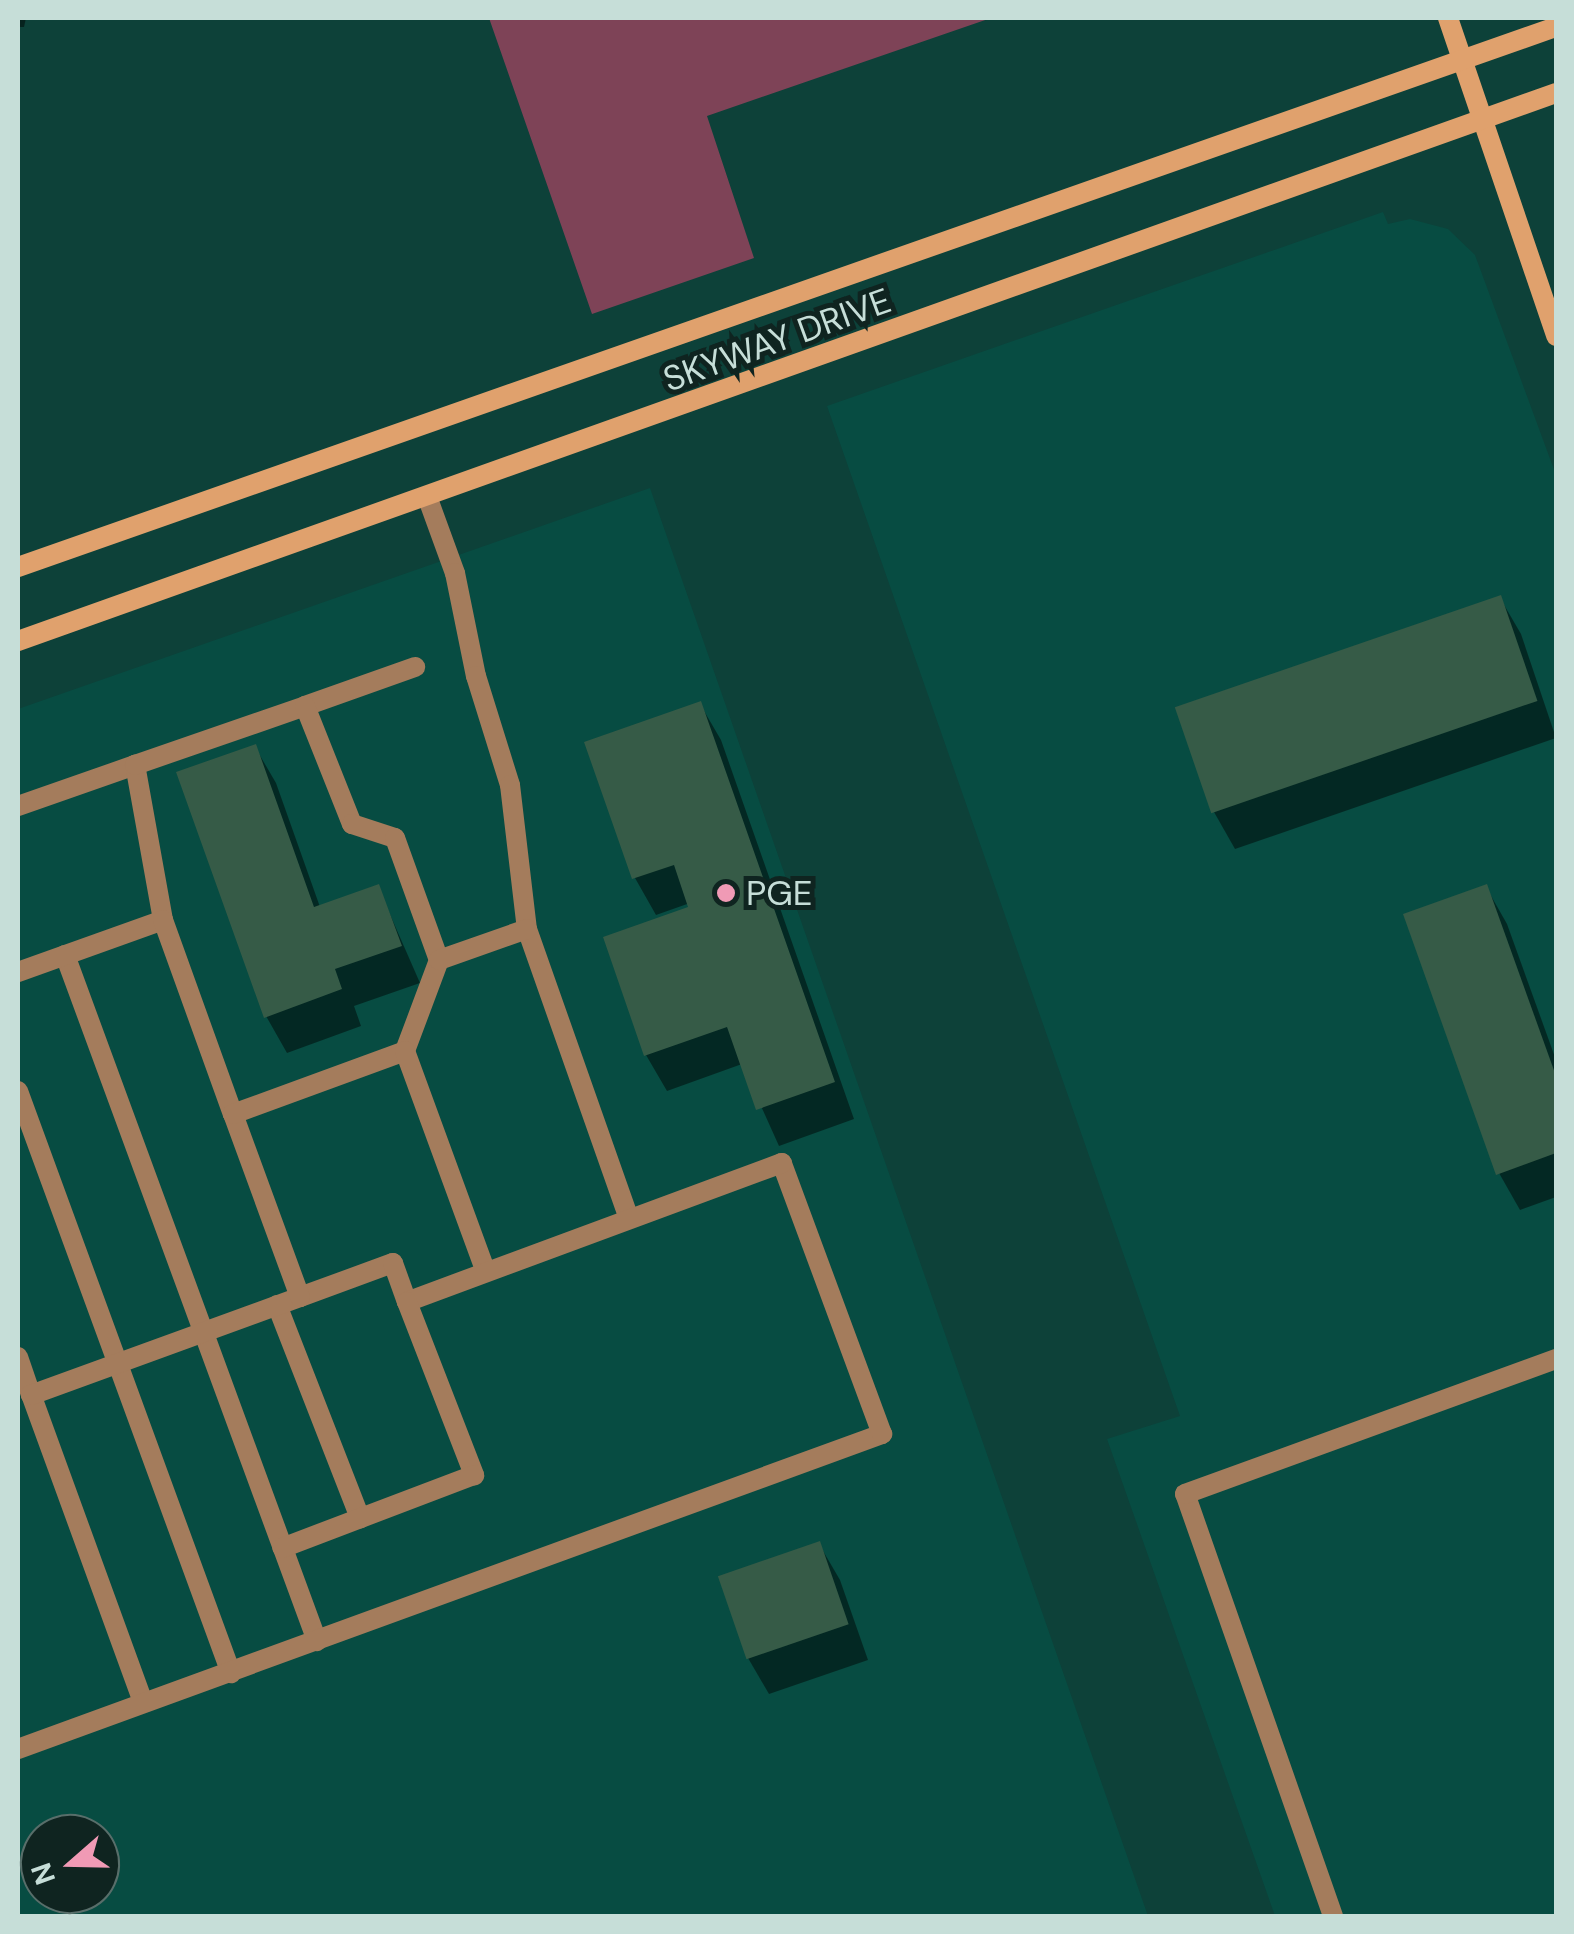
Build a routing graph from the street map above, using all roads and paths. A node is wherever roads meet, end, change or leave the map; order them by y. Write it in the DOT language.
graph roads {
  1 [pos="1448,18"];
  2 [pos="1556,26"];
  3 [pos="1461,60"];
  4 [pos="1556,93"];
  5 [pos="1478,121"];
  6 [pos="1556,336"];
  7 [pos="428,499"];
  8 [pos="18,567"];
  9 [pos="18,642"];
  10 [pos="415,667"];
  11 [pos="305,706"];
  12 [pos="135,765"];
  13 [pos="18,806"];
  14 [pos="163,920"];
  15 [pos="527,929"];
  16 [pos="65,956"];
  17 [pos="439,960"];
  18 [pos="18,972"];
  19 [pos="405,1050"];
  20 [pos="18,1091"];
  21 [pos="232,1114"];
  22 [pos="629,1219"];
  23 [pos="486,1272"];
  24 [pos="300,1297"];
  25 [pos="407,1302"];
  26 [pos="277,1305"];
  27 [pos="200,1333"];
  28 [pos="18,1358"];
  29 [pos="1556,1359"];
  30 [pos="118,1364"];
  31 [pos="31,1395"];
  32 [pos="360,1518"];
  33 [pos="282,1548"];
  34 [pos="318,1640"];
  35 [pos="230,1673"];
  36 [pos="144,1702"];
  37 [pos="18,1750"];
  38 [pos="1333,1916"];
  1 -- 3 [label="main road"];
  2 -- 3 [label="main road, SKYWAY DRIVE"];
  3 -- 5 [label="main road"];
  3 -- 8 [label="main road, SKYWAY DRIVE"];
  4 -- 5 [label="main road, SKYWAY DRIVE"];
  5 -- 6 [label="main road"];
  5 -- 7 [label="main road, SKYWAY DRIVE"];
  7 -- 9 [label="main road, SKYWAY DRIVE"];
  7 -- 15 [label="lane"];
  10 -- 11 [label="lane"];
  11 -- 12 [label="lane"];
  11 -- 17 [label="lane"];
  12 -- 13 [label="lane"];
  12 -- 14 [label="lane"];
  14 -- 16 [label="lane"];
  14 -- 21 [label="lane"];
  15 -- 17 [label="lane"];
  15 -- 22 [label="lane"];
  16 -- 18 [label="lane"];
  16 -- 27 [label="lane"];
  17 -- 19 [label="lane"];
  19 -- 21 [label="lane"];
  19 -- 23 [label="lane"];
  20 -- 30 [label="lane"];
  21 -- 24 [label="lane"];
  22 -- 23 [label="lane"];
  22 -- 34 [label="lane"];
  23 -- 25 [label="lane"];
  24 -- 25 [label="lane"];
  24 -- 26 [label="lane"];
  25 -- 32 [label="lane"];
  26 -- 27 [label="lane"];
  26 -- 32 [label="lane"];
  27 -- 30 [label="lane"];
  27 -- 33 [label="lane"];
  28 -- 31 [label="lane"];
  29 -- 38 [label="lane"];
  30 -- 31 [label="lane"];
  30 -- 35 [label="lane"];
  31 -- 36 [label="lane"];
  32 -- 33 [label="lane"];
  33 -- 34 [label="lane"];
  34 -- 35 [label="lane"];
  35 -- 36 [label="lane"];
  36 -- 37 [label="lane"];
}
